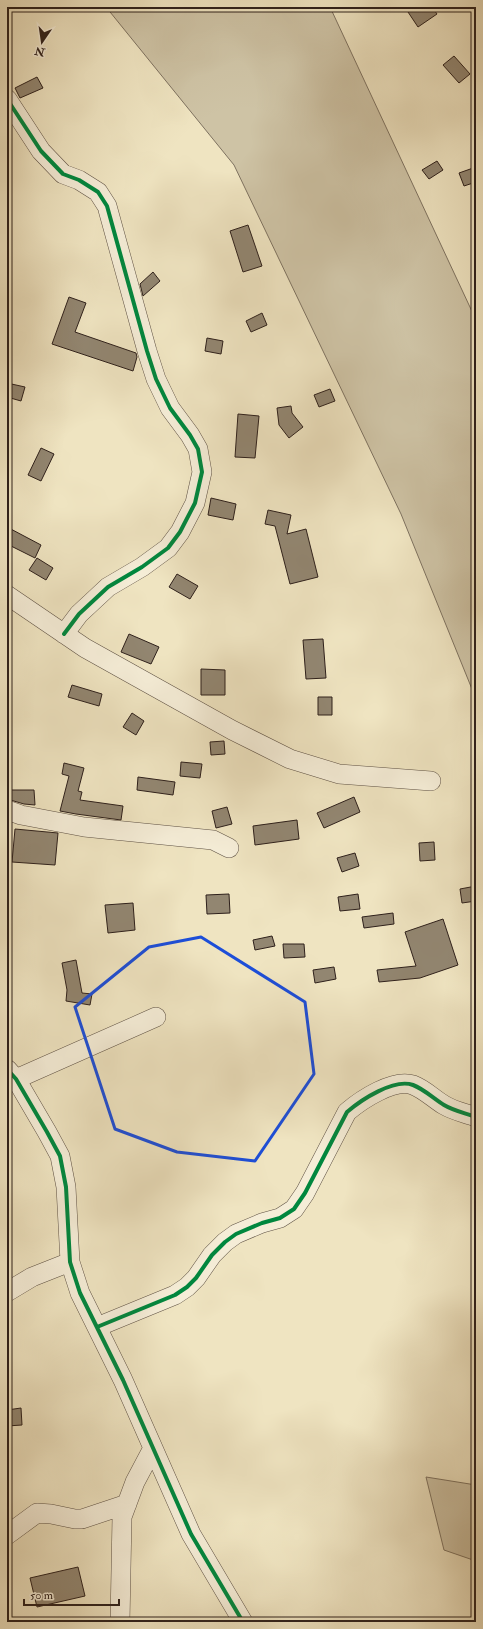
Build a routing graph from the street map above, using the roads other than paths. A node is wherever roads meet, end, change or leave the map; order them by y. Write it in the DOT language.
graph roads {
  1 [pos="7,99"];
  2 [pos="7,595"];
  3 [pos="64,634"];
  4 [pos="431,781"];
  5 [pos="7,810"];
  6 [pos="229,848"];
  7 [pos="156,1017"];
  8 [pos="12,1074"];
  9 [pos="476,1117"];
  10 [pos="70,1262"];
  11 [pos="7,1292"];
  12 [pos="96,1327"];
  13 [pos="153,1448"];
  14 [pos="126,1504"];
  15 [pos="7,1535"];
  16 [pos="120,1622"];
  17 [pos="244,1622"];
  1 -- 3 [label="street"];
  2 -- 3 [label="street"];
  3 -- 4 [label="street"];
  5 -- 6 [label="street"];
  7 -- 8 [label="street"];
  8 -- 10 [label="street"];
  9 -- 12 [label="street"];
  10 -- 11 [label="street"];
  10 -- 12 [label="street"];
  12 -- 13 [label="street"];
  13 -- 14 [label="street"];
  13 -- 17 [label="street"];
  14 -- 15 [label="street"];
  14 -- 16 [label="street"];
}
